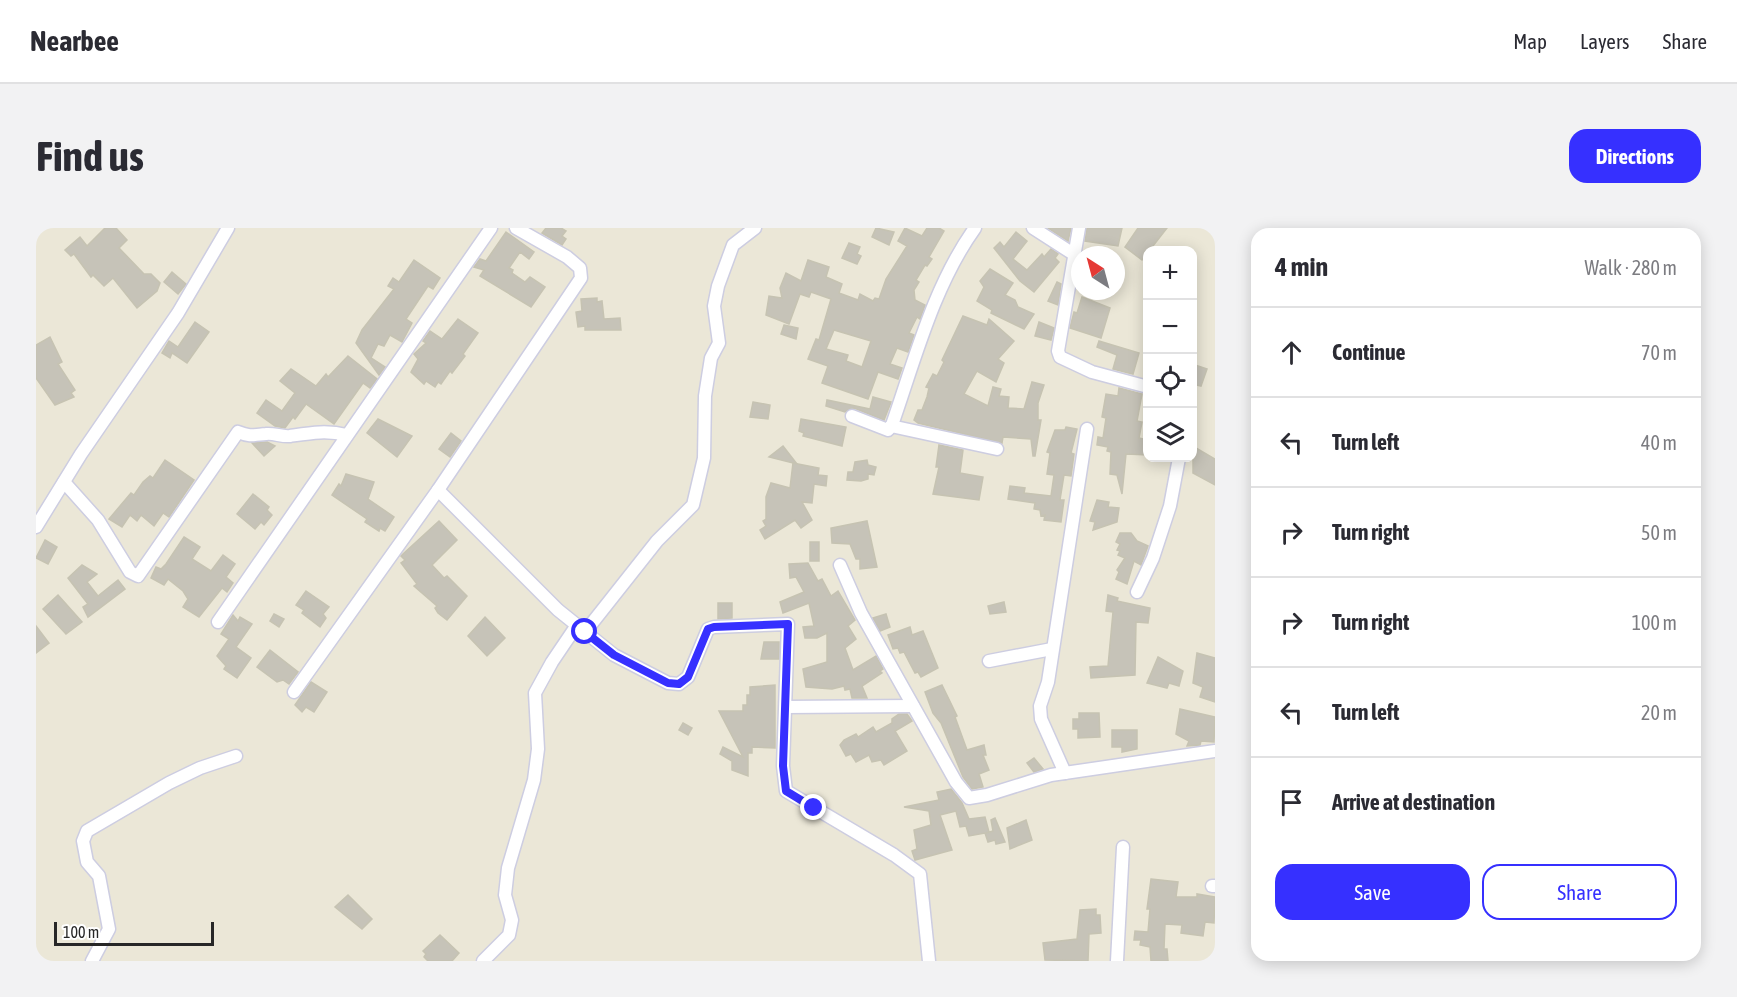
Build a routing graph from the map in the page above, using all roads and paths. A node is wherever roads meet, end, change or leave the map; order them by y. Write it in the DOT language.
graph roads {
  1 [pos="491,228"];
  2 [pos="516,228"];
  3 [pos="755,228"];
  4 [pos="975,228"];
  5 [pos="1033,228"];
  6 [pos="1079,228"];
  7 [pos="223,230"];
  8 [pos="1076,246"];
  9 [pos="1071,252"];
  10 [pos="1071,278"];
  11 [pos="1143,386"];
  12 [pos="852,416"];
  13 [pos="891,426"];
  14 [pos="1087,429"];
  15 [pos="347,435"];
  16 [pos="997,448"];
  17 [pos="1178,462"];
  18 [pos="64,482"];
  19 [pos="438,490"];
  20 [pos="36,527"];
  21 [pos="840,565"];
  22 [pos="1137,592"];
  23 [pos="218,622"];
  24 [pos="581,628"];
  25 [pos="1052,649"];
  26 [pos="989,661"];
  27 [pos="294,692"];
  28 [pos="913,706"];
  29 [pos="786,707"];
  30 [pos="1215,751"];
  31 [pos="236,756"];
  32 [pos="1065,773"];
  33 [pos="1123,847"];
  34 [pos="93,961"];
  35 [pos="483,961"];
  36 [pos="929,961"];
  37 [pos="1117,961"];
  1 -- 15 [label="street"];
  2 -- 19 [label="street"];
  3 -- 24 [label="street"];
  4 -- 13 [label="street"];
  5 -- 9 [label="street"];
  6 -- 8 [label="street"];
  7 -- 18 [label="street"];
  10 -- 11 [label="street"];
  12 -- 13 [label="street"];
  13 -- 16 [label="street"];
  14 -- 25 [label="street"];
  15 -- 18 [label="street"];
  15 -- 23 [label="street"];
  17 -- 22 [label="street"];
  18 -- 20 [label="street"];
  19 -- 24 [label="street"];
  19 -- 27 [label="street"];
  21 -- 28 [label="street"];
  24 -- 29 [label="street"];
  24 -- 35 [label="street"];
  25 -- 26 [label="street"];
  25 -- 32 [label="street"];
  28 -- 29 [label="street"];
  28 -- 32 [label="street"];
  29 -- 36 [label="street"];
  30 -- 32 [label="street"];
  31 -- 34 [label="street"];
  33 -- 37 [label="street"];
}
